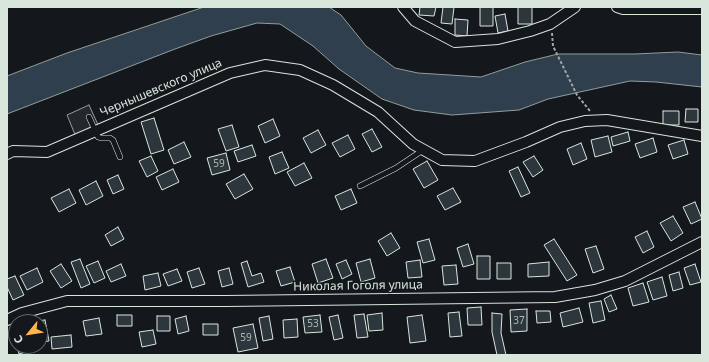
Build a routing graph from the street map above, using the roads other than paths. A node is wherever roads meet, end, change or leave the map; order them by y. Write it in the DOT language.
graph roads {
  1 [pos="403,7"];
  2 [pos="575,7"];
  3 [pos="617,7"];
  4 [pos="702,9"];
  5 [pos="89,117"];
  6 [pos="95,131"];
  7 [pos="702,136"];
  8 [pos="423,150"];
  9 [pos="7,154"];
  10 [pos="120,157"];
  11 [pos="360,186"];
  12 [pos="702,242"];
  13 [pos="7,320"];
  1 -- 2 [label="street"];
  3 -- 4 [label="street"];
  5 -- 6 [label="lane"];
  6 -- 8 [label="street, Чернышевского улица"];
  6 -- 9 [label="street, Чернышевского улица"];
  6 -- 10 [label="lane"];
  7 -- 8 [label="street, Чернышевского улица"];
  8 -- 11 [label="lane"];
  12 -- 13 [label="street, Николая Гоголя улица"];
}
